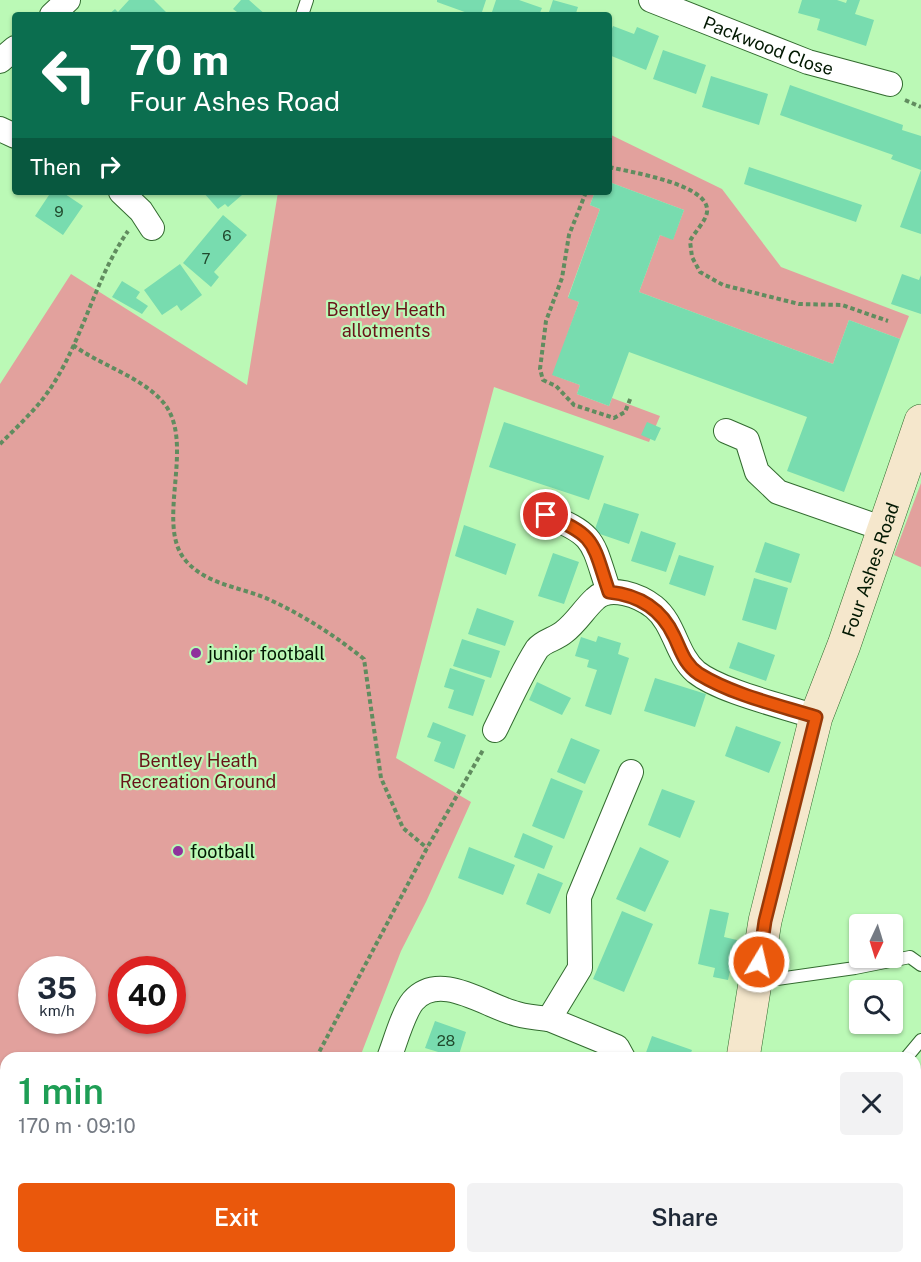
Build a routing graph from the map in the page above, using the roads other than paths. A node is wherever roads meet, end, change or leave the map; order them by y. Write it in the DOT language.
graph roads {
  1 [pos="68,0"];
  2 [pos="651,0"];
  3 [pos="55,12"];
  4 [pos="12,51"];
  5 [pos="0,61"];
  6 [pos="890,84"];
  7 [pos="124,195"];
  8 [pos="147,220"];
  9 [pos="921,421"];
  10 [pos="726,431"];
  11 [pos="546,515"];
  12 [pos="884,529"];
  13 [pos="609,592"];
  14 [pos="816,717"];
  15 [pos="495,730"];
  16 [pos="631,772"];
  17 [pos="921,965"];
  18 [pos="755,982"];
  19 [pos="549,1019"];
  20 [pos="921,1040"];
  21 [pos="391,1052"];
  22 [pos="620,1052"];
  23 [pos="744,1052"];
  24 [pos="911,1052"];
  1 -- 3 [label="street"];
  2 -- 6 [label="street, Packwood Close"];
  4 -- 5 [label="street"];
  7 -- 8 [label="street"];
  9 -- 12 [label="street, Four Ashes Road"];
  10 -- 12 [label="street"];
  11 -- 13 [label="street"];
  12 -- 14 [label="street, Four Ashes Road"];
  13 -- 14 [label="street"];
  13 -- 15 [label="street"];
  14 -- 18 [label="street, Four Ashes Road"];
  16 -- 19 [label="street"];
  17 -- 18 [label="lane"];
  18 -- 23 [label="street, Four Ashes Road"];
  19 -- 21 [label="street"];
  19 -- 22 [label="street"];
  20 -- 24 [label="lane"];
}
